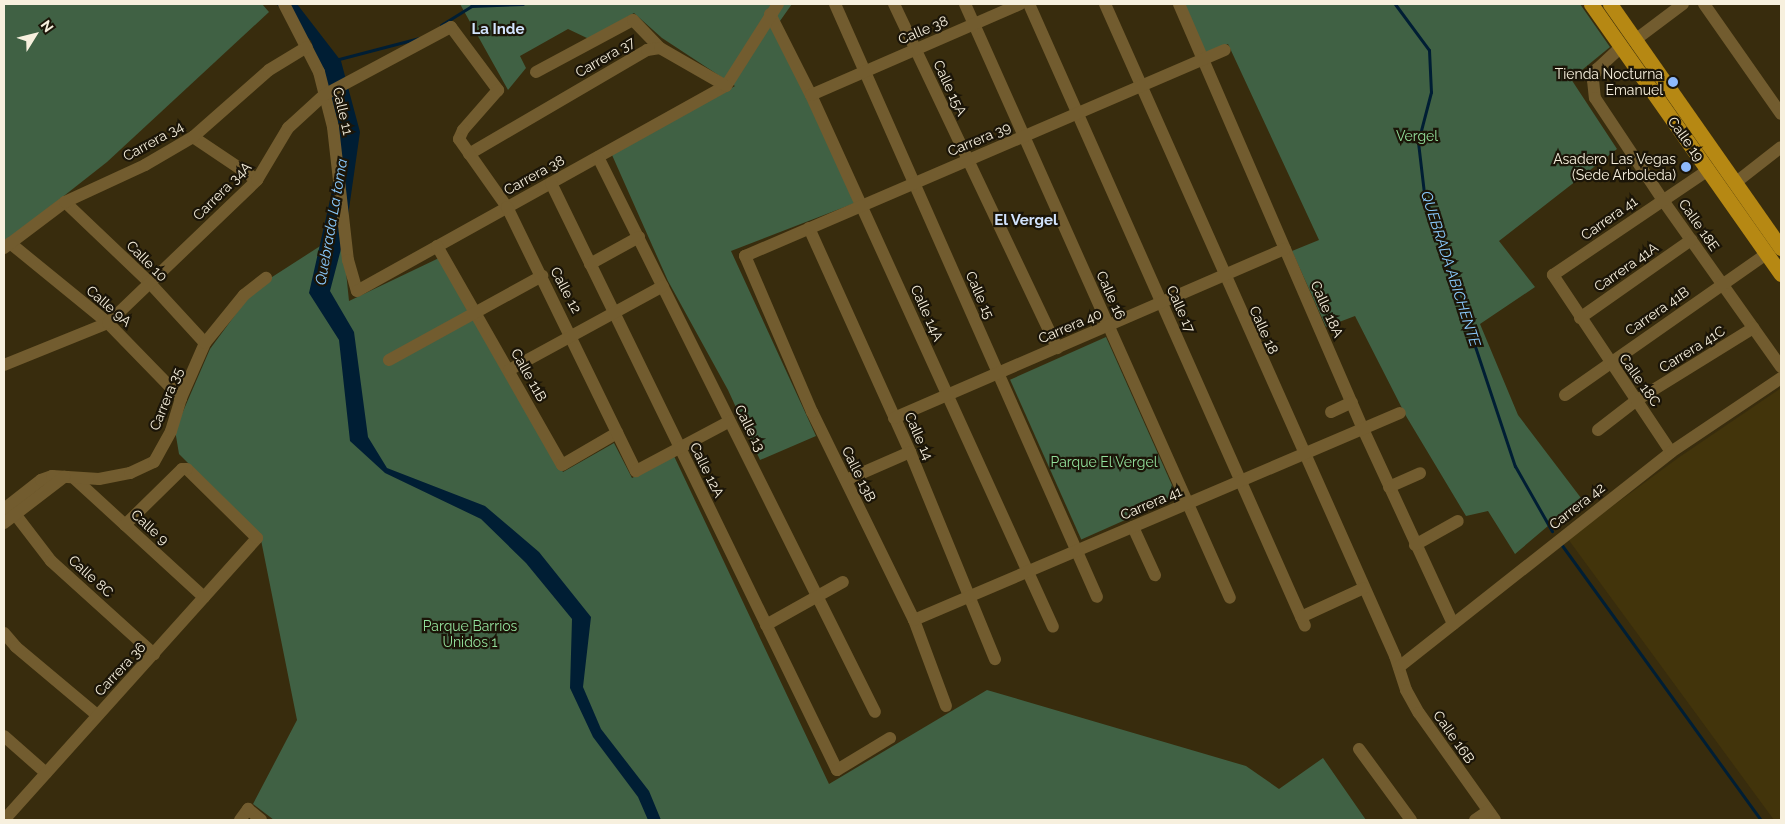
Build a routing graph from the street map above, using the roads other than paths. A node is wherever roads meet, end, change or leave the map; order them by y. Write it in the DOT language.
graph roads {
  1 [pos="284,4"];
  2 [pos="778,4"];
  3 [pos="835,4"];
  4 [pos="894,4"];
  5 [pos="965,4"];
  6 [pos="1020,4"];
  7 [pos="1029,4"];
  8 [pos="1105,4"];
  9 [pos="1179,4"];
  10 [pos="1591,4"];
  11 [pos="1610,4"];
  12 [pos="1683,4"];
  13 [pos="1704,4"];
  14 [pos="770,14"];
  15 [pos="974,25"];
  16 [pos="1635,40"];
  17 [pos="307,46"];
  18 [pos="660,48"];
  19 [pos="1621,48"];
  20 [pos="916,49"];
  21 [pos="1225,50"];
  22 [pos="1203,60"];
  23 [pos="865,71"];
  24 [pos="536,72"];
  25 [pos="726,86"];
  26 [pos="1141,86"];
  27 [pos="326,94"];
  28 [pos="812,95"];
  29 [pos="1078,113"];
  30 [pos="1781,114"];
  31 [pos="463,130"];
  32 [pos="1024,136"];
  33 [pos="193,137"];
  34 [pos="1781,147"];
  35 [pos="469,154"];
  36 [pos="598,157"];
  37 [pos="968,160"];
  38 [pos="1708,170"];
  39 [pos="257,180"];
  40 [pos="551,183"];
  41 [pos="914,183"];
  42 [pos="1735,183"];
  43 [pos="1662,199"];
  44 [pos="65,202"];
  45 [pos="861,206"];
  46 [pos="507,207"];
  47 [pos="809,228"];
  48 [pos="639,237"];
  49 [pos="1690,240"];
  50 [pos="7,245"];
  51 [pos="437,246"];
  52 [pos="1781,248"];
  53 [pos="1285,249"];
  54 [pos="1766,254"];
  55 [pos="745,256"];
  56 [pos="590,264"];
  57 [pos="1781,274"];
  58 [pos="1552,275"];
  59 [pos="542,276"];
  60 [pos="1224,276"];
  61 [pos="266,278"];
  62 [pos="148,281"];
  63 [pos="1722,284"];
  64 [pos="663,286"];
  65 [pos="357,291"];
  66 [pos="1162,303"];
  67 [pos="475,311"];
  68 [pos="614,312"];
  69 [pos="1580,318"];
  70 [pos="108,322"];
  71 [pos="1108,326"];
  72 [pos="1753,328"];
  73 [pos="572,335"];
  74 [pos="205,343"];
  75 [pos="1057,348"];
  76 [pos="389,360"];
  77 [pos="1610,363"];
  78 [pos="4,365"];
  79 [pos="1781,367"];
  80 [pos="509,370"];
  81 [pos="998,373"];
  82 [pos="1781,378"];
  83 [pos="1565,394"];
  84 [pos="947,395"];
  85 [pos="181,398"];
  86 [pos="1638,400"];
  87 [pos="1352,402"];
  88 [pos="1331,412"];
  89 [pos="1400,413"];
  90 [pos="894,418"];
  91 [pos="730,421"];
  92 [pos="1363,429"];
  93 [pos="1598,430"];
  94 [pos="617,433"];
  95 [pos="680,448"];
  96 [pos="910,452"];
  97 [pos="1671,452"];
  98 [pos="1304,454"];
  99 [pos="1420,473"];
  100 [pos="69,478"];
  101 [pos="846,480"];
  102 [pos="1241,481"];
  103 [pos="1389,487"];
  104 [pos="1188,504"];
  105 [pos="9,512"];
  106 [pos="1458,521"];
  107 [pos="4,523"];
  108 [pos="125,525"];
  109 [pos="1133,527"];
  110 [pos="1415,545"];
  111 [pos="1077,551"];
  112 [pos="1027,572"];
  113 [pos="1155,575"];
  114 [pos="842,582"];
  115 [pos="1364,588"];
  116 [pos="817,596"];
  117 [pos="204,597"];
  118 [pos="970,597"];
  119 [pos="1098,598"];
  120 [pos="1230,598"];
  121 [pos="914,620"];
  122 [pos="1453,624"];
  123 [pos="766,625"];
  124 [pos="1053,627"];
  125 [pos="4,633"];
  126 [pos="154,654"];
  127 [pos="995,658"];
  128 [pos="1399,667"];
  129 [pos="946,706"];
  130 [pos="875,712"];
  131 [pos="97,715"];
  132 [pos="4,736"];
  133 [pos="890,738"];
  134 [pos="1359,749"];
  135 [pos="46,773"];
  136 [pos="1492,816"];
  137 [pos="4,820"];
  138 [pos="240,820"];
  139 [pos="261,820"];
  140 [pos="1411,820"];
  141 [pos="1475,820"];
  1 -- 17 [label="street, Calle 11"];
  2 -- 14 [label="street"];
  3 -- 23 [label="street, Calle 15"];
  4 -- 20 [label="street, Calle 15A"];
  5 -- 15 [label="street, Calle 16"];
  6 -- 15 [label="street, Calle 38"];
  7 -- 29 [label="street, Calle 17"];
  8 -- 26 [label="street, Calle 18"];
  9 -- 22 [label="street, Calle 18A"];
  10 -- 19 [label="main road, Calle 19"];
  11 -- 16 [label="main road, Calle 19"];
  12 -- 16 [label="street"];
  13 -- 30 [label="street"];
  14 -- 25 [label="street"];
  14 -- 28 [label="street, Calle 14A"];
  15 -- 20 [label="street, Calle 38"];
  15 -- 32 [label="street, Calle 16"];
  16 -- 42 [label="main road, Calle 19"];
  17 -- 27 [label="street, Calle 11"];
  17 -- 33 [label="street, Carrera 34"];
  18 -- 24 [label="street"];
  18 -- 25 [label="street"];
  18 -- 35 [label="street, Carrera 37"];
  19 -- 38 [label="main road, Calle 19"];
  19 -- 43 [label="street, Calle 18E"];
  20 -- 23 [label="street, Calle 38"];
  20 -- 37 [label="street, Calle 15A"];
  21 -- 22 [label="street, Carrera 39"];
  22 -- 26 [label="street, Carrera 39"];
  22 -- 53 [label="street, Calle 18A"];
  23 -- 28 [label="street, Calle 38"];
  23 -- 41 [label="street, Calle 15"];
  25 -- 36 [label="street, Carrera 38"];
  26 -- 29 [label="street, Carrera 39"];
  26 -- 60 [label="street, Calle 18"];
  27 -- 31 [label="street, Carrera 34A"];
  27 -- 39 [label="street, Carrera 34A"];
  27 -- 65 [label="street, Calle 11"];
  28 -- 45 [label="street, Calle 14A"];
  29 -- 32 [label="street, Carrera 39"];
  29 -- 66 [label="street, Calle 17"];
  31 -- 35 [label="street, Calle 12"];
  32 -- 37 [label="street, Carrera 39"];
  32 -- 71 [label="street, Calle 16"];
  33 -- 39 [label="street"];
  33 -- 44 [label="street, Carrera 34"];
  34 -- 42 [label="street"];
  35 -- 46 [label="street, Calle 12"];
  36 -- 40 [label="street, Carrera 38"];
  36 -- 48 [label="street, Calle 13"];
  37 -- 41 [label="street, Carrera 39"];
  37 -- 75 [label="street, Calle 15A"];
  38 -- 43 [label="street, Carrera 41"];
  38 -- 54 [label="main road, Calle 19"];
  39 -- 62 [label="street, Carrera 34A"];
  40 -- 46 [label="street, Carrera 38"];
  40 -- 56 [label="street, Calle 12A"];
  41 -- 45 [label="street, Carrera 39"];
  41 -- 81 [label="street, Calle 15"];
  42 -- 52 [label="main road, Calle 19"];
  43 -- 49 [label="street, Calle 18E"];
  43 -- 58 [label="street, Carrera 41"];
  44 -- 50 [label="street, Carrera 34"];
  44 -- 62 [label="street, Calle 10"];
  45 -- 47 [label="street, Carrera 39"];
  45 -- 84 [label="street, Calle 14A"];
  46 -- 51 [label="street, Carrera 38"];
  46 -- 59 [label="street, Calle 12"];
  47 -- 55 [label="street, Carrera 39"];
  47 -- 90 [label="street, Calle 14"];
  48 -- 56 [label="street"];
  48 -- 64 [label="street, Calle 13"];
  49 -- 63 [label="street, Calle 18E"];
  49 -- 69 [label="street, Carrera 41A"];
  50 -- 70 [label="street, Calle 9A"];
  51 -- 65 [label="street, Carrera 38"];
  51 -- 67 [label="street, Calle 11B"];
  53 -- 60 [label="street, Carrera 40"];
  53 -- 87 [label="street, Calle 18A"];
  54 -- 57 [label="main road, Calle 19"];
  54 -- 63 [label="street, Carrera 41B"];
  55 -- 101 [label="street, Calle 13B"];
  56 -- 68 [label="street, Calle 12A"];
  58 -- 69 [label="street, Calle 18C"];
  59 -- 67 [label="street"];
  59 -- 73 [label="street, Calle 12"];
  60 -- 66 [label="street, Carrera 40"];
  60 -- 98 [label="street, Calle 18"];
  61 -- 74 [label="street, Carrera 35"];
  62 -- 70 [label="street, Carrera 34A"];
  62 -- 74 [label="street, Calle 10"];
  63 -- 72 [label="street, Calle 18E"];
  63 -- 77 [label="street, Carrera 41B"];
  64 -- 68 [label="street"];
  64 -- 91 [label="street, Calle 13"];
  66 -- 71 [label="street, Carrera 40"];
  66 -- 102 [label="street, Calle 17"];
  67 -- 76 [label="street"];
  67 -- 80 [label="street, Calle 11B"];
  68 -- 73 [label="street"];
  68 -- 95 [label="street, Calle 12A"];
  69 -- 77 [label="street, Calle 18C"];
  70 -- 78 [label="street, Carrera 34A"];
  70 -- 85 [label="street, Calle 9A"];
  71 -- 75 [label="street, Carrera 40"];
  71 -- 104 [label="street, Calle 16"];
  72 -- 79 [label="street, Calle 18E"];
  72 -- 86 [label="street, Carrera 41C"];
  73 -- 80 [label="street"];
  73 -- 94 [label="street, Calle 12"];
  74 -- 85 [label="street, Carrera 35"];
  75 -- 81 [label="street, Carrera 40"];
  77 -- 83 [label="street, Carrera 41B"];
  77 -- 86 [label="street, Calle 18C"];
  80 -- 94 [label="street, Calle 11B"];
  81 -- 84 [label="street, Carrera 40"];
  81 -- 111 [label="street, Calle 15"];
  82 -- 97 [label="street, Carrera 42"];
  84 -- 90 [label="street, Carrera 40"];
  84 -- 112 [label="street, Calle 14A"];
  85 -- 100 [label="street, Carrera 35"];
  86 -- 93 [label="street, Carrera 41C"];
  86 -- 97 [label="street, Calle 18C"];
  87 -- 88 [label="street"];
  87 -- 92 [label="street, Calle 18A"];
  89 -- 92 [label="street, Carrera 41"];
  90 -- 96 [label="street, Calle 14"];
  91 -- 95 [label="street"];
  91 -- 116 [label="street, Calle 13"];
  92 -- 98 [label="street, Carrera 41"];
  92 -- 103 [label="street, Calle 18A"];
  94 -- 95 [label="street, Calle 12"];
  95 -- 123 [label="street, Calle 12A"];
  96 -- 101 [label="street"];
  96 -- 118 [label="street, Calle 14"];
  97 -- 122 [label="street, Carrera 42"];
  98 -- 102 [label="street, Carrera 41"];
  98 -- 115 [label="street, Calle 18"];
  99 -- 103 [label="street"];
  100 -- 105 [label="street, Carrera 35"];
  100 -- 108 [label="street, Calle 9"];
  101 -- 121 [label="street, Calle 13B"];
  102 -- 104 [label="street, Carrera 41"];
  102 -- 115 [label="street, Calle 17"];
  103 -- 110 [label="street, Calle 18A"];
  104 -- 109 [label="street, Carrera 41"];
  104 -- 120 [label="street, Calle 16"];
  105 -- 107 [label="street, Carrera 35"];
  105 -- 126 [label="street, Calle 8C"];
  106 -- 110 [label="street"];
  108 -- 117 [label="street, Calle 9"];
  108 -- 117 [label="street, Carrera 36"];
  109 -- 111 [label="street, Carrera 41"];
  109 -- 113 [label="street"];
  110 -- 122 [label="street, Calle 18A"];
  111 -- 112 [label="street, Carrera 41"];
  111 -- 119 [label="street, Calle 15"];
  112 -- 118 [label="street, Carrera 41"];
  112 -- 124 [label="street, Calle 14A"];
  114 -- 116 [label="street"];
  115 -- 128 [label="street, Calle 18"];
  116 -- 123 [label="street"];
  116 -- 130 [label="street, Calle 13"];
  117 -- 126 [label="street, Carrera 36"];
  118 -- 121 [label="street, Carrera 41"];
  118 -- 127 [label="street, Calle 14"];
  121 -- 129 [label="street, Calle 13B"];
  122 -- 128 [label="street, Carrera 42"];
  123 -- 133 [label="street, Calle 12A"];
  125 -- 131 [label="street"];
  126 -- 131 [label="street, Carrera 36"];
  128 -- 136 [label="street, Calle 16B"];
  131 -- 135 [label="street, Carrera 36"];
  132 -- 135 [label="street"];
  134 -- 140 [label="street"];
  135 -- 137 [label="street, Carrera 36"];
  136 -- 141 [label="street"];
  138 -- 139 [label="street"];
}
